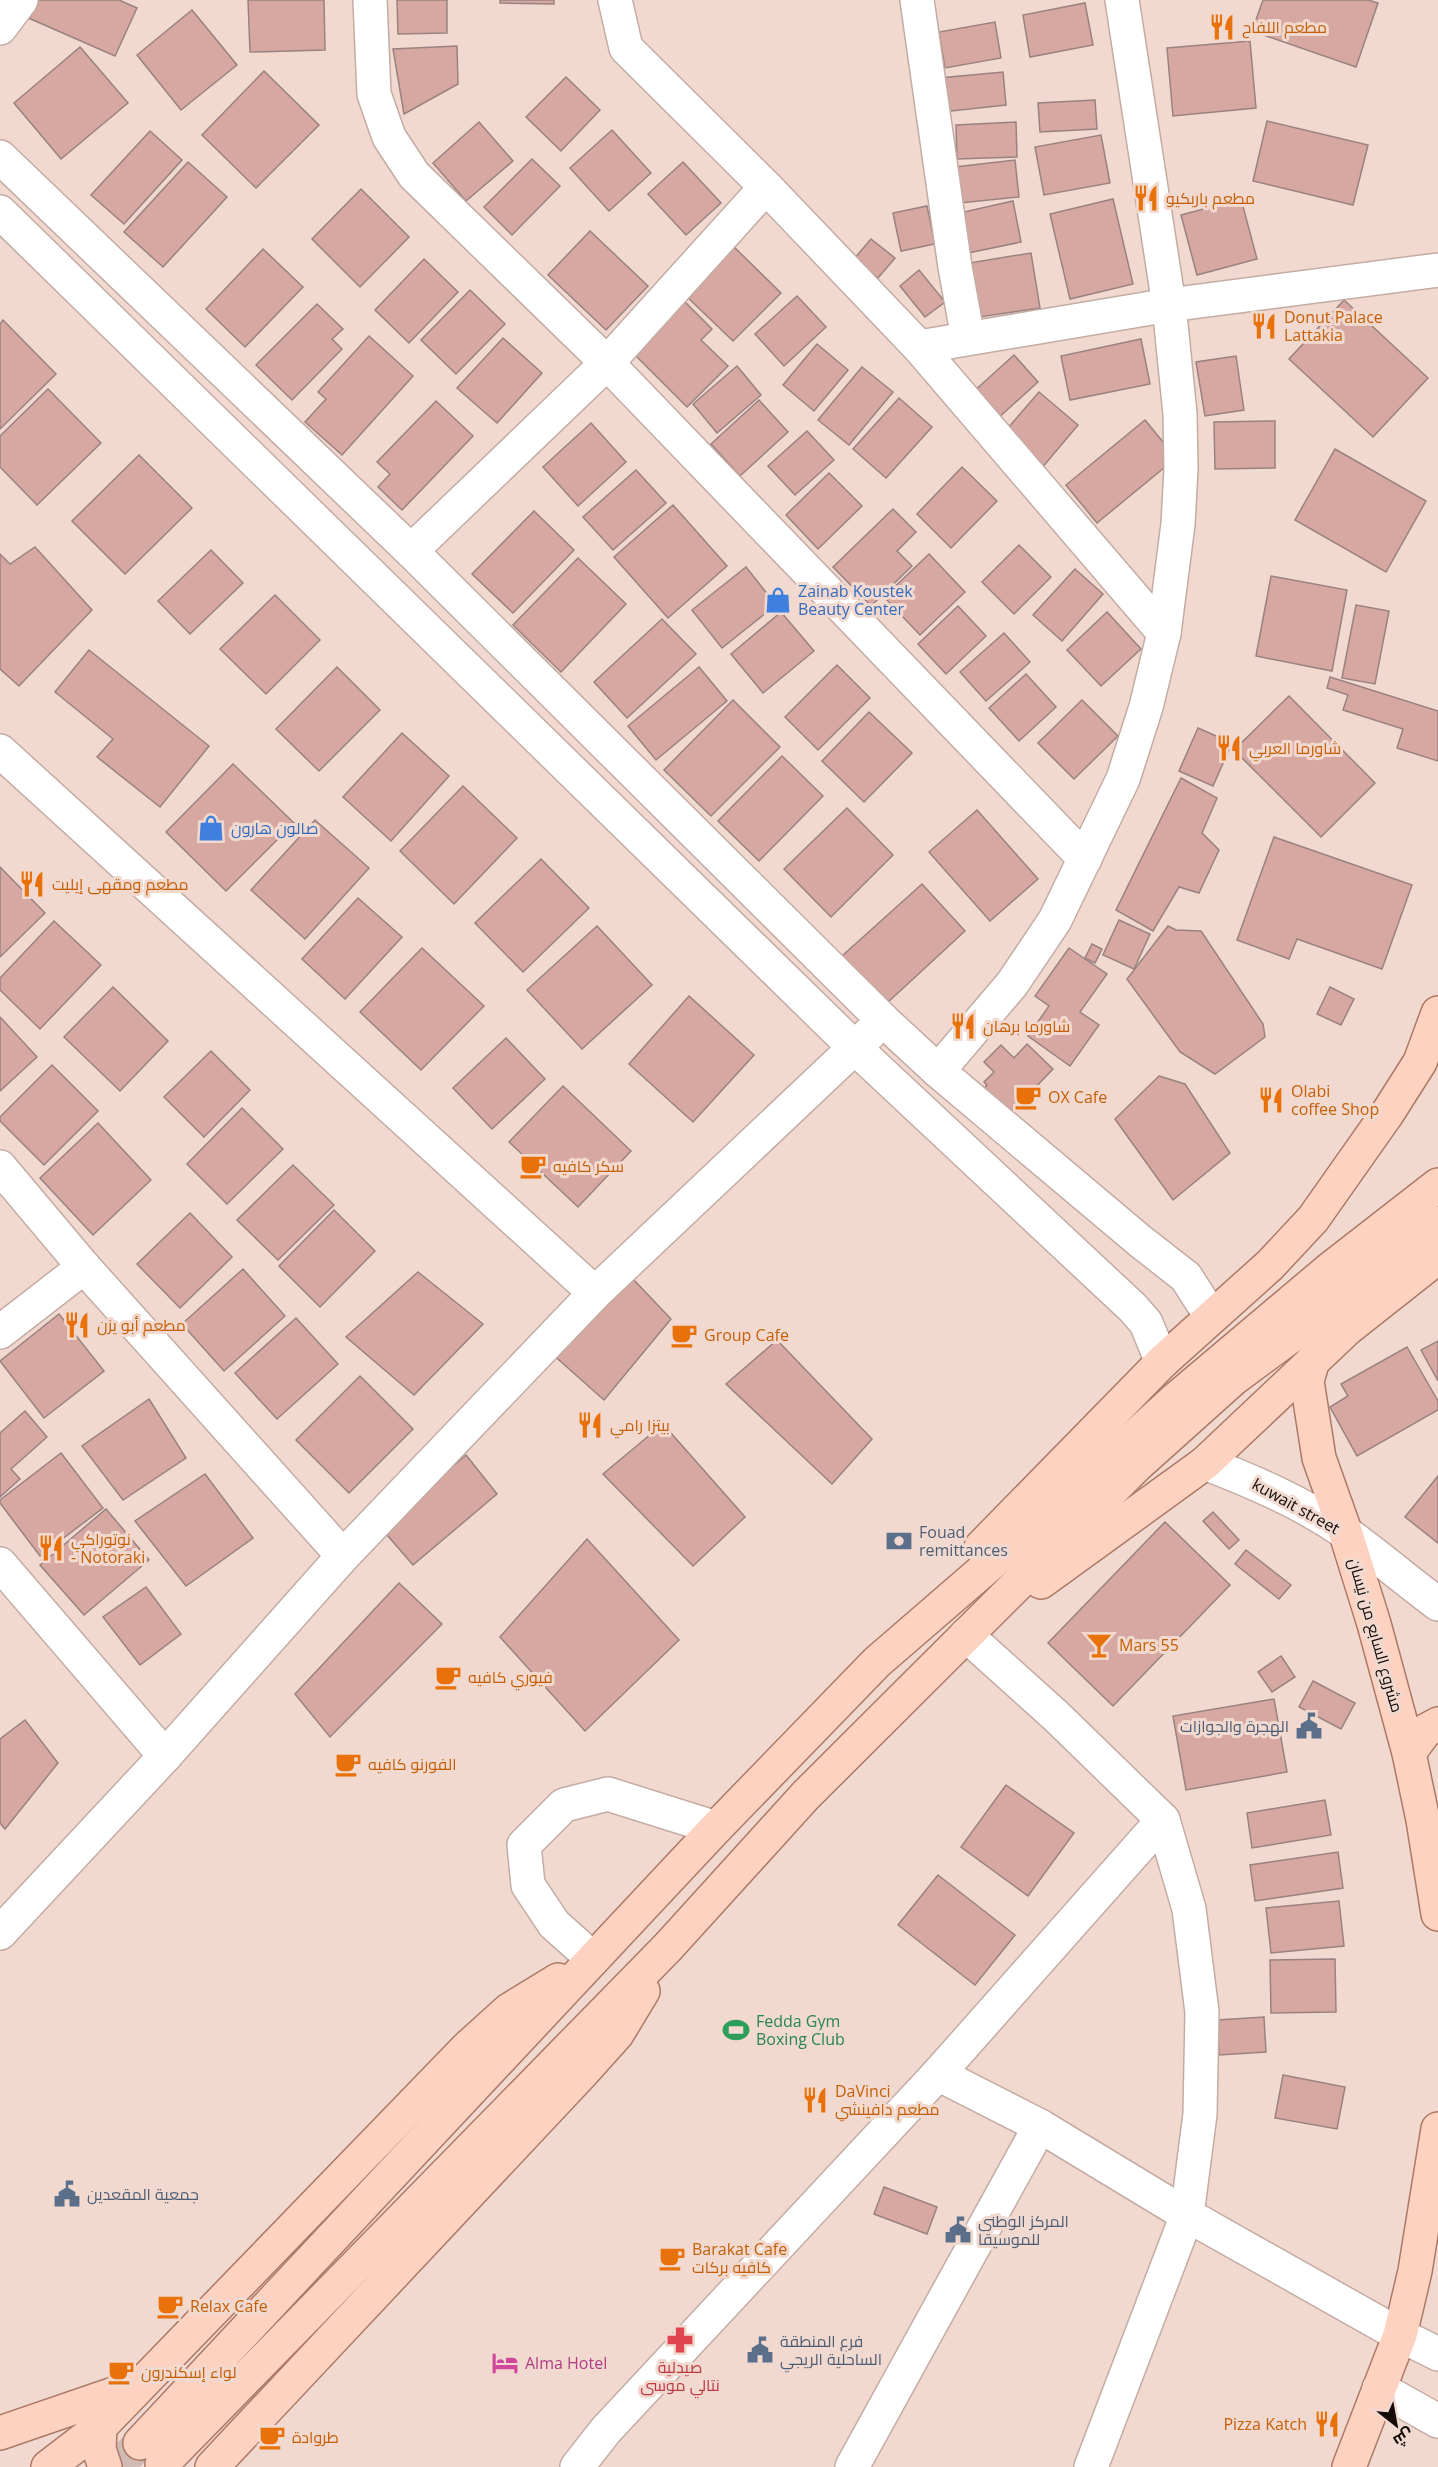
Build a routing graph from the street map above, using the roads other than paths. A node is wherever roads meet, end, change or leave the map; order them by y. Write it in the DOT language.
graph roads {
  1 [pos="21,0"];
  2 [pos="370,0"];
  3 [pos="615,0"];
  4 [pos="917,0"];
  5 [pos="1122,0"];
  6 [pos="0,28"];
  7 [pos="0,157"];
  8 [pos="766,187"];
  9 [pos="0,212"];
  10 [pos="1438,270"];
  11 [pos="1169,304"];
  12 [pos="968,338"];
  13 [pos="919,347"];
  14 [pos="607,363"];
  15 [pos="411,551"];
  16 [pos="1164,633"];
  17 [pos="0,751"];
  18 [pos="1085,859"];
  19 [pos="1438,1013"];
  20 [pos="885,1022"];
  21 [pos="854,1047"];
  22 [pos="938,1071"];
  23 [pos="0,1167"];
  24 [pos="1438,1185"];
  25 [pos="1438,1223"];
  26 [pos="1438,1257"];
  27 [pos="84,1267"];
  28 [pos="594,1293"];
  29 [pos="1211,1316"];
  30 [pos="0,1332"];
  31 [pos="1313,1360"];
  32 [pos="1162,1362"];
  33 [pos="1205,1463"];
  34 [pos="1346,1534"];
  35 [pos="343,1556"];
  36 [pos="0,1564"];
  37 [pos="1438,1604"];
  38 [pos="966,1635"];
  39 [pos="877,1662"];
  40 [pos="1438,1724"];
  41 [pos="1409,1753"];
  42 [pos="165,1756"];
  43 [pos="1162,1820"];
  44 [pos="716,1828"];
  45 [pos="1438,1914"];
  46 [pos="0,1933"];
  47 [pos="668,1947"];
  48 [pos="589,1964"];
  49 [pos="938,2074"];
  50 [pos="1040,2126"];
  51 [pos="1438,2129"];
  52 [pos="1188,2215"];
  53 [pos="1400,2335"];
  54 [pos="1438,2354"];
  55 [pos="141,2384"];
  56 [pos="1379,2388"];
  57 [pos="1438,2421"];
  58 [pos="100,2427"];
  59 [pos="0,2433"];
  60 [pos="215,2465"];
  61 [pos="48,2467"];
  62 [pos="105,2467"];
  63 [pos="577,2467"];
  64 [pos="852,2467"];
  65 [pos="1091,2467"];
  66 [pos="1349,2467"];
  1 -- 6 [label="street"];
  2 -- 14 [label="street"];
  3 -- 8 [label="street"];
  4 -- 12 [label="street"];
  5 -- 11 [label="street"];
  7 -- 15 [label="street"];
  8 -- 13 [label="street"];
  8 -- 14 [label="street"];
  9 -- 21 [label="street"];
  10 -- 11 [label="street"];
  11 -- 12 [label="street"];
  11 -- 16 [label="street"];
  12 -- 13 [label="street"];
  13 -- 16 [label="street"];
  14 -- 15 [label="street"];
  14 -- 18 [label="street"];
  15 -- 20 [label="street"];
  16 -- 18 [label="street"];
  17 -- 28 [label="street"];
  18 -- 22 [label="street"];
  19 -- 29 [label="main road"];
  20 -- 21 [label="street"];
  20 -- 22 [label="street"];
  21 -- 28 [label="street"];
  21 -- 32 [label="street"];
  22 -- 29 [label="street"];
  23 -- 27 [label="street"];
  24 -- 39 [label="main road"];
  25 -- 38 [label="main road"];
  26 -- 31 [label="main road"];
  27 -- 30 [label="street"];
  27 -- 35 [label="street"];
  28 -- 35 [label="street"];
  29 -- 32 [label="main road"];
  31 -- 33 [label="main road"];
  31 -- 34 [label="main road, مشروع السابع من نيسان"];
  32 -- 39 [label="main road"];
  33 -- 34 [label="street, kuwait street"];
  33 -- 38 [label="main road"];
  34 -- 37 [label="street, kuwait street"];
  34 -- 41 [label="main road, مشروع السابع من نيسان"];
  35 -- 42 [label="street"];
  36 -- 42 [label="street"];
  38 -- 43 [label="street"];
  38 -- 47 [label="main road"];
  39 -- 44 [label="main road"];
  40 -- 41 [label="main road"];
  41 -- 45 [label="main road, مشروع السابع من نيسان"];
  42 -- 46 [label="street"];
  43 -- 49 [label="street"];
  43 -- 52 [label="street"];
  44 -- 48 [label="main road"];
  44 -- 48 [label="street"];
  47 -- 48 [label="main road"];
  47 -- 60 [label="main road"];
  48 -- 55 [label="main road"];
  49 -- 50 [label="street"];
  49 -- 63 [label="street"];
  50 -- 52 [label="street"];
  50 -- 64 [label="street"];
  51 -- 53 [label="main road"];
  52 -- 53 [label="street"];
  52 -- 65 [label="street"];
  53 -- 54 [label="street"];
  53 -- 56 [label="main road"];
  55 -- 58 [label="main road"];
  55 -- 59 [label="main road"];
  56 -- 57 [label="street"];
  56 -- 66 [label="main road"];
  58 -- 61 [label="main road"];
  58 -- 62 [label="main road"];
}
